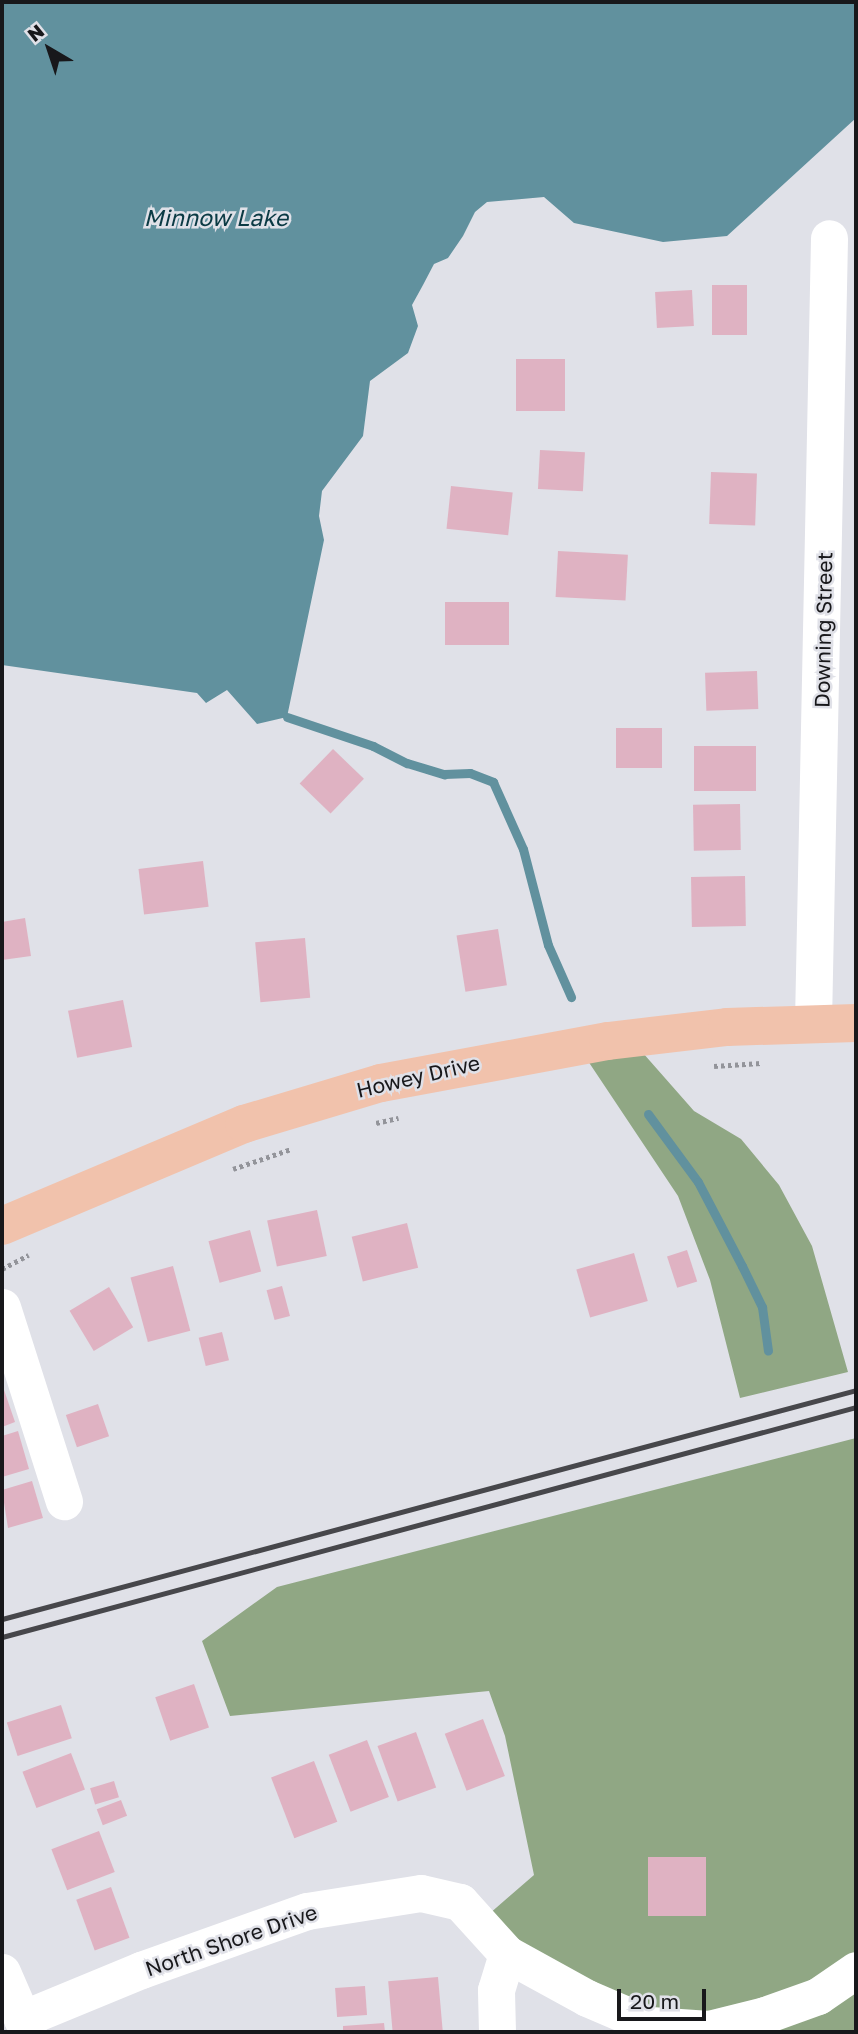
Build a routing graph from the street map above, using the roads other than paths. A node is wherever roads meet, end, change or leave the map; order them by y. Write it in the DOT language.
graph roads {
  1 [pos="829,238"];
  2 [pos="840,560"];
  3 [pos="813,1022"];
  4 [pos="856,1023"];
  5 [pos="2,1226"];
  6 [pos="2,1307"];
  7 [pos="64,1502"];
  8 [pos="507,1954"];
  9 [pos="856,1970"];
  10 [pos="2,1972"];
  11 [pos="25,2026"];
  12 [pos="497,2032"];
  1 -- 2 [label="street, Downing Street"];
  2 -- 3 [label="street, Downing Street"];
  3 -- 4 [label="main road, Howey Drive"];
  3 -- 5 [label="main road, Howey Drive"];
  6 -- 7 [label="street"];
  8 -- 9 [label="street, North Shore Drive"];
  8 -- 11 [label="street, North Shore Drive"];
  8 -- 12 [label="street"];
  10 -- 11 [label="street"];
}
